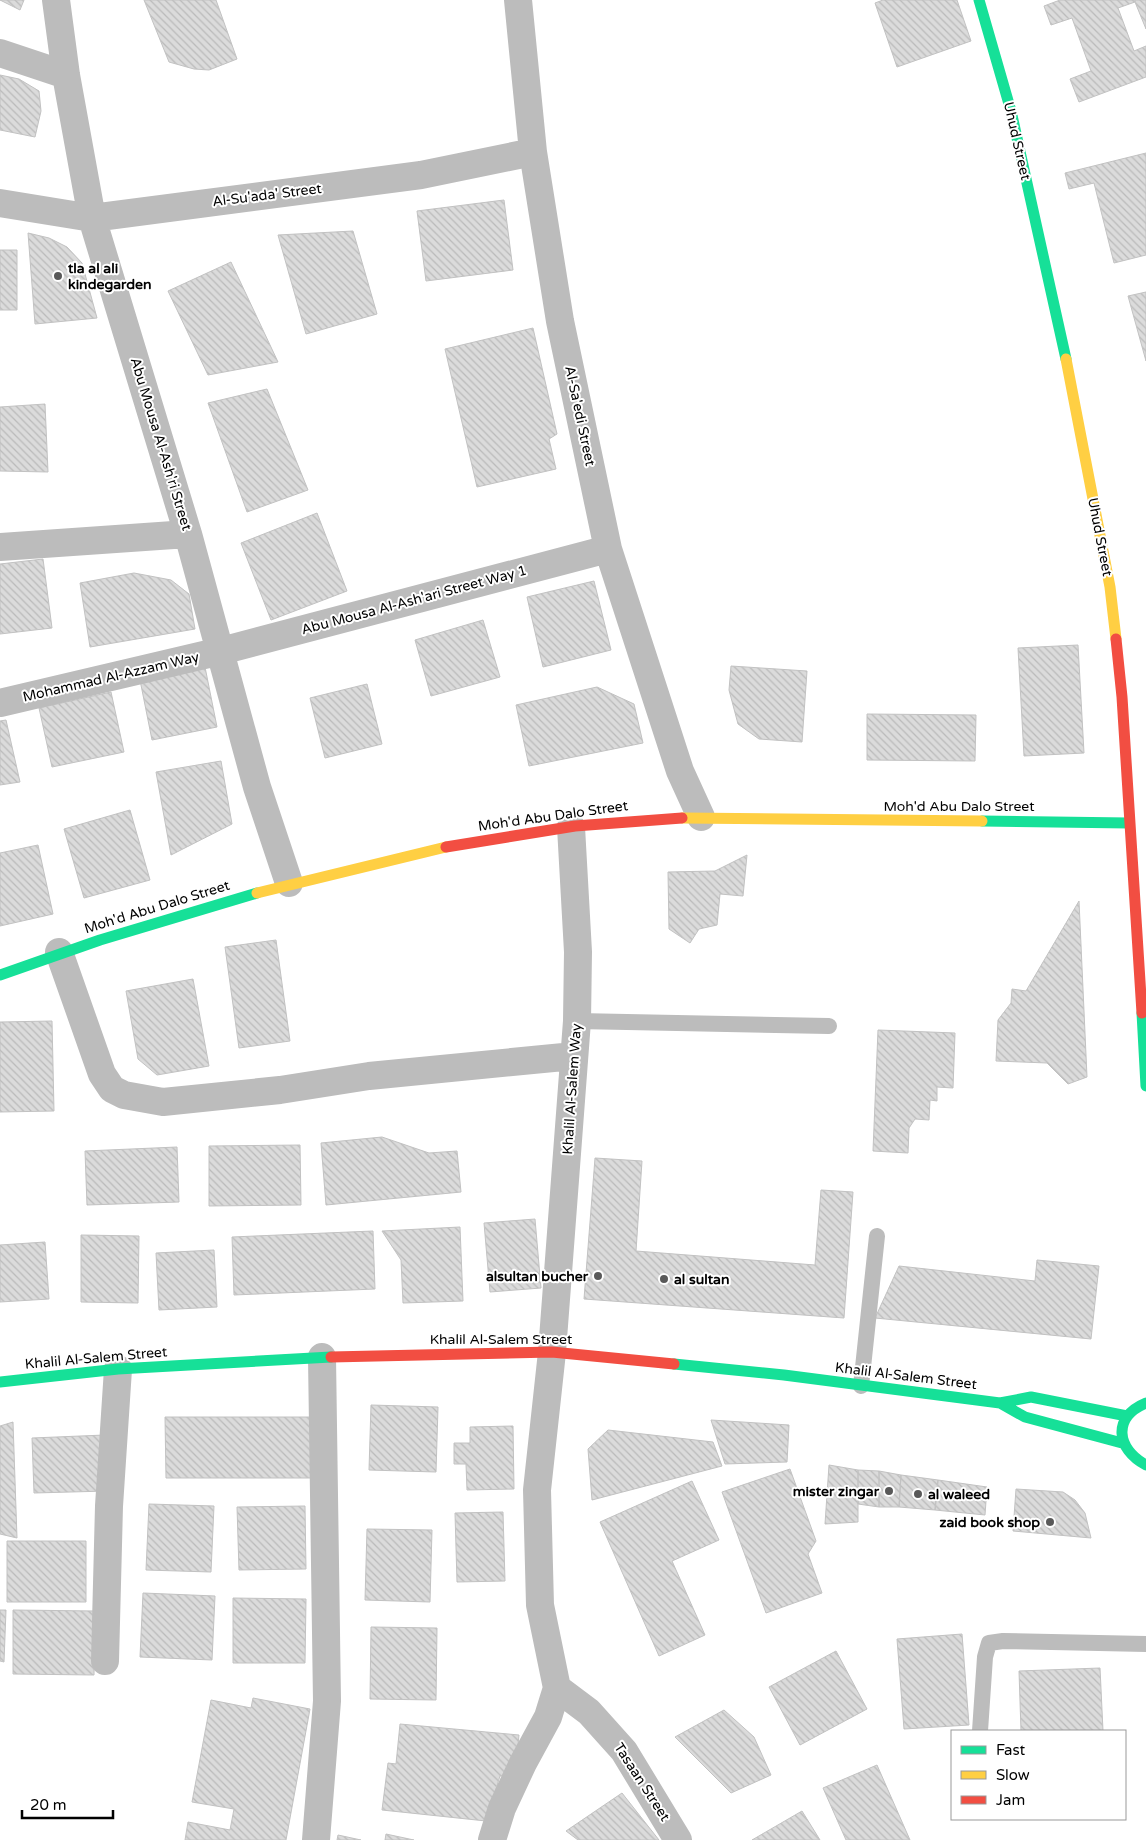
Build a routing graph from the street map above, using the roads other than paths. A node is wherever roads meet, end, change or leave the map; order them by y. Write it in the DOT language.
graph roads {
  1 [pos="56,0"];
  2 [pos="518,0"];
  3 [pos="979,0"];
  4 [pos="0,53"];
  5 [pos="66,75"];
  6 [pos="533,152"];
  7 [pos="0,203"];
  8 [pos="92,218"];
  9 [pos="188,534"];
  10 [pos="0,547"];
  11 [pos="608,549"];
  12 [pos="221,651"];
  13 [pos="0,703"];
  14 [pos="701,818"];
  15 [pos="1129,822"];
  16 [pos="571,827"];
  17 [pos="289,883"];
  18 [pos="59,952"];
  19 [pos="0,975"];
  20 [pos="578,1020"];
  21 [pos="829,1026"];
  22 [pos="574,1056"];
  23 [pos="1145,1067"];
  24 [pos="1146,1086"];
  25 [pos="877,1236"];
  26 [pos="552,1352"];
  27 [pos="322,1357"];
  28 [pos="118,1370"];
  29 [pos="0,1382"];
  30 [pos="861,1386"];
  31 [pos="1146,1397"];
  32 [pos="1000,1403"];
  33 [pos="1139,1407"];
  34 [pos="1122,1443"];
  35 [pos="1146,1465"];
  36 [pos="1146,1644"];
  37 [pos="104,1661"];
  38 [pos="557,1688"];
  39 [pos="980,1730"];
  40 [pos="316,1840"];
  41 [pos="492,1840"];
  42 [pos="678,1840"];
  1 -- 5 [label="street, Abu Mousa Al-Ash'ri Street"];
  2 -- 6 [label="street, Al-Sa'edi Street"];
  3 -- 15 [label="street, Uhud Street"];
  4 -- 5 [label="street"];
  5 -- 8 [label="street, Abu Mousa Al-Ash'ri Street"];
  6 -- 8 [label="street, Al-Su'ada' Street"];
  6 -- 11 [label="street, Al-Sa'edi Street"];
  7 -- 8 [label="street, Al-Su'ada' Street"];
  8 -- 9 [label="street, Abu Mousa Al-Ash'ri Street"];
  9 -- 10 [label="street"];
  9 -- 12 [label="street, Abu Mousa Al-Ash'ri Street"];
  11 -- 12 [label="street, Abu Mousa Al-Ash'ari Street Way 1"];
  11 -- 14 [label="street, Al-Sa'edi Street"];
  12 -- 13 [label="street, Mohammad Al-Azzam Way"];
  12 -- 17 [label="street, Abu Mousa Al-Ash'ri Street"];
  14 -- 15 [label="street, Moh'd Abu Dalo Street"];
  14 -- 16 [label="street, Moh'd Abu Dalo Street"];
  15 -- 23 [label="street, Uhud Street"];
  16 -- 17 [label="street, Moh'd Abu Dalo Street"];
  16 -- 20 [label="street, Khalil Al-Salem Way"];
  17 -- 18 [label="street, Moh'd Abu Dalo Street"];
  18 -- 19 [label="street, Moh'd Abu Dalo Street"];
  18 -- 22 [label="street"];
  20 -- 21 [label="lane"];
  20 -- 22 [label="street, Khalil Al-Salem Way"];
  22 -- 26 [label="street, Khalil Al-Salem Way"];
  23 -- 24 [label="street, Uhud Street"];
  25 -- 30 [label="lane"];
  26 -- 27 [label="street, Khalil Al-Salem Street"];
  26 -- 30 [label="street, Khalil Al-Salem Street"];
  26 -- 38 [label="street, Khalil Al-Salem Way"];
  27 -- 28 [label="street, Khalil Al-Salem Street"];
  27 -- 40 [label="street"];
  28 -- 29 [label="street, Khalil Al-Salem Street"];
  28 -- 37 [label="street"];
  30 -- 32 [label="street, Khalil Al-Salem Street"];
  31 -- 33 [label="street"];
  32 -- 33 [label="street, Khalil Al-Salem Street"];
  32 -- 34 [label="street, Khalil Al-Salem Street"];
  33 -- 34 [label="street"];
  34 -- 35 [label="street"];
  36 -- 39 [label="lane"];
  38 -- 41 [label="street"];
  38 -- 42 [label="street, Tasaan Street"];
}
